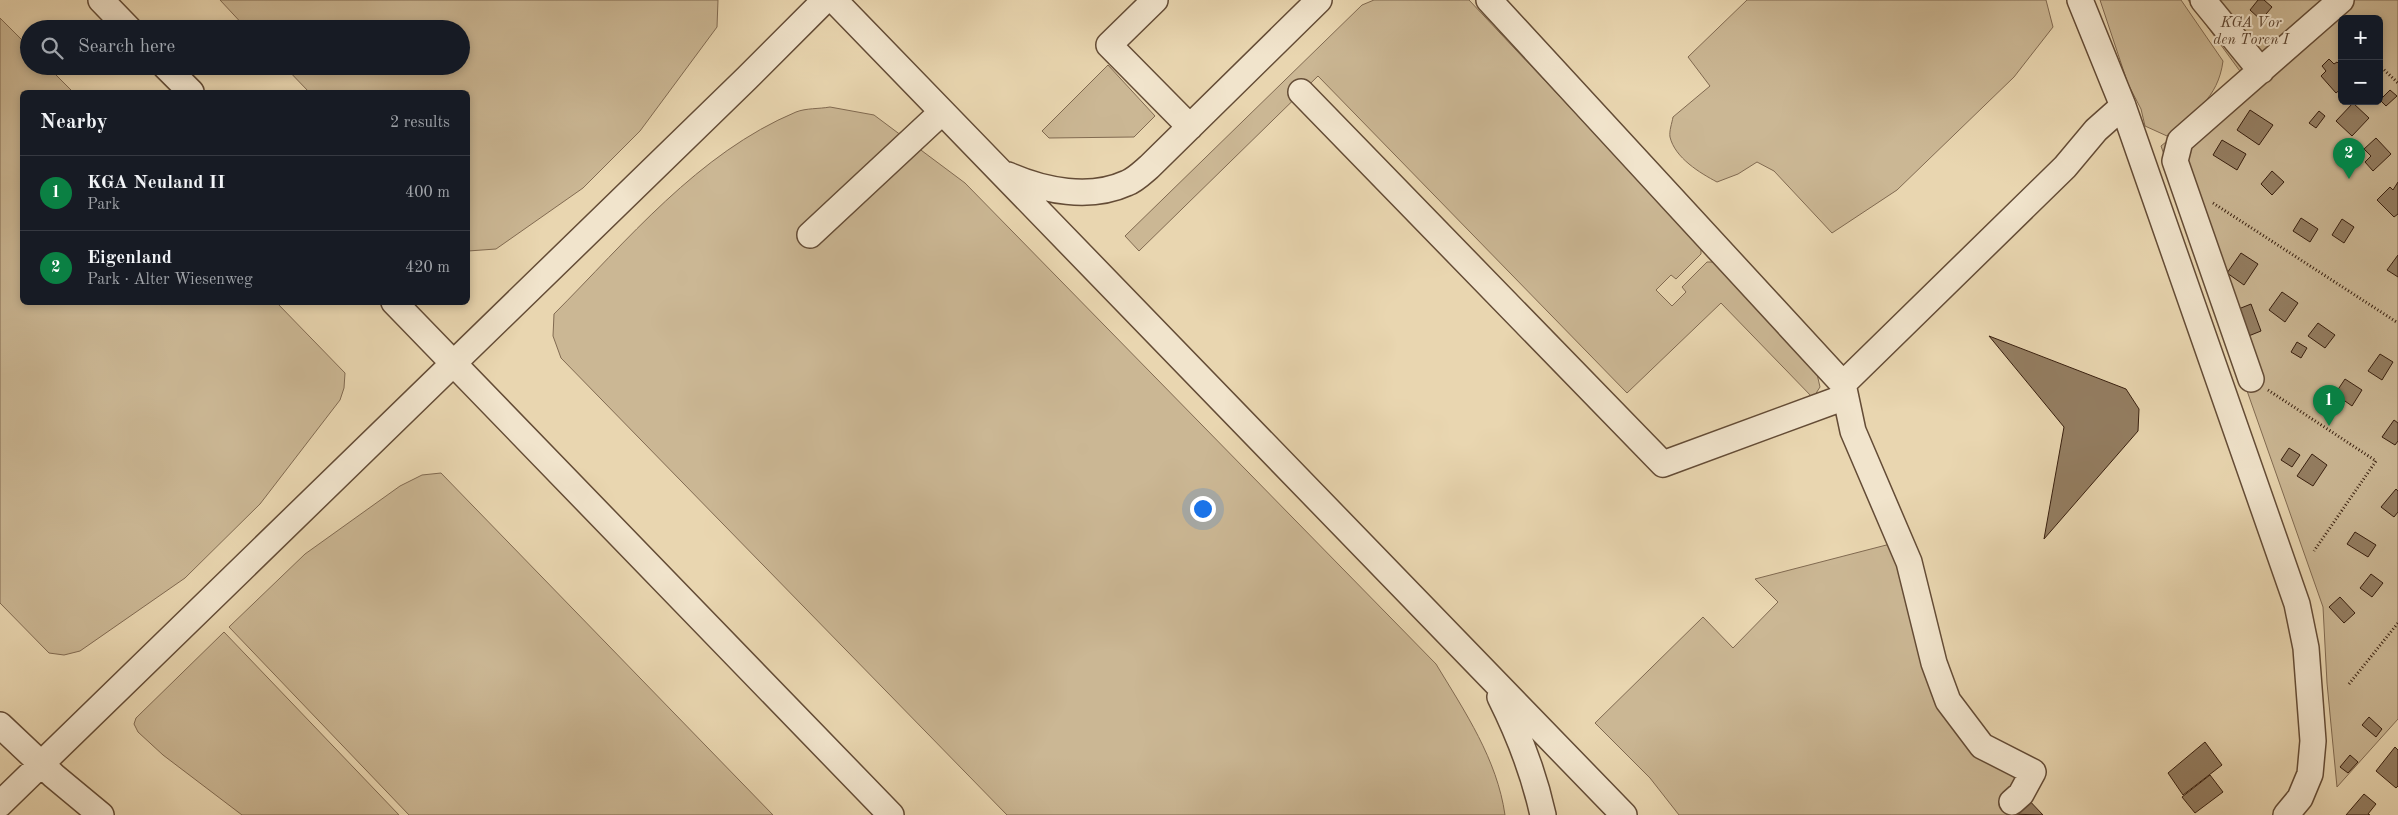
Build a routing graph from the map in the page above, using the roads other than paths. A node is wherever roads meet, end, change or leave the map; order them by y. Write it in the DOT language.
graph roads {
  1 [pos="101,0"];
  2 [pos="825,0"];
  3 [pos="834,0"];
  4 [pos="1155,0"];
  5 [pos="1319,0"];
  6 [pos="1489,0"];
  7 [pos="2080,0"];
  8 [pos="2204,0"];
  9 [pos="2341,0"];
  10 [pos="120,20"];
  11 [pos="2261,71"];
  12 [pos="174,75"];
  13 [pos="189,90"];
  14 [pos="1301,92"];
  15 [pos="2123,106"];
  16 [pos="942,112"];
  17 [pos="1190,127"];
  18 [pos="990,161"];
  19 [pos="810,235"];
  20 [pos="397,305"];
  21 [pos="454,364"];
  22 [pos="2251,379"];
  23 [pos="1844,390"];
  24 [pos="1474,660"];
  25 [pos="0,727"];
  26 [pos="39,766"];
  27 [pos="2012,802"];
  28 [pos="0,804"];
  29 [pos="83,815"];
  30 [pos="101,815"];
  31 [pos="892,815"];
  32 [pos="1543,815"];
  33 [pos="1624,815"];
  34 [pos="2286,815"];
  1 -- 10 [label="street"];
  2 -- 21 [label="street"];
  3 -- 16 [label="street"];
  4 -- 17 [label="street"];
  5 -- 17 [label="street"];
  6 -- 23 [label="street"];
  7 -- 15 [label="street"];
  8 -- 11 [label="street"];
  9 -- 11 [label="street"];
  11 -- 22 [label="street"];
  12 -- 13 [label="street"];
  14 -- 23 [label="street"];
  15 -- 23 [label="street"];
  15 -- 34 [label="street"];
  16 -- 18 [label="street"];
  16 -- 19 [label="street"];
  17 -- 18 [label="street"];
  18 -- 24 [label="street"];
  20 -- 21 [label="street"];
  21 -- 26 [label="street"];
  21 -- 31 [label="street"];
  23 -- 27 [label="street"];
  24 -- 32 [label="street"];
  24 -- 33 [label="street"];
  25 -- 26 [label="street"];
  26 -- 28 [label="street"];
  26 -- 29 [label="street"];
  26 -- 30 [label="street"];
}
